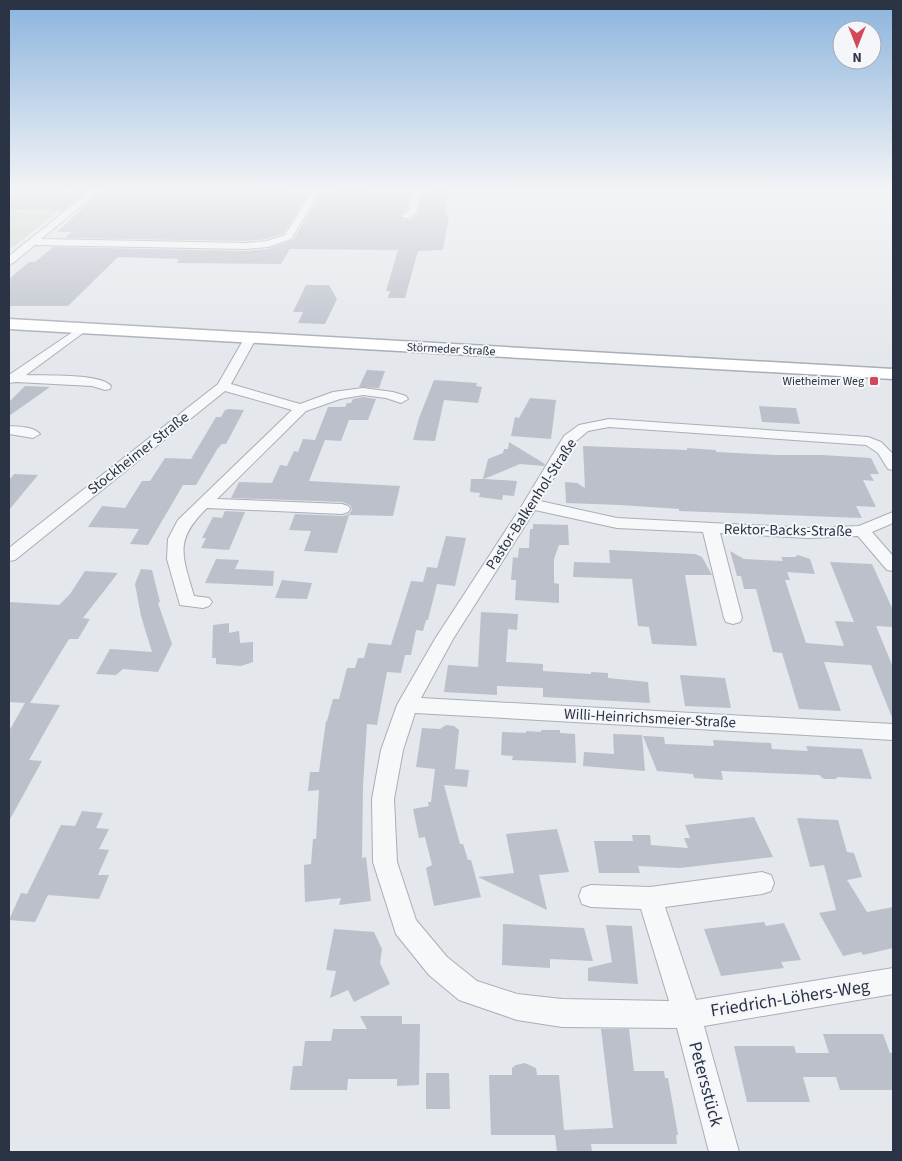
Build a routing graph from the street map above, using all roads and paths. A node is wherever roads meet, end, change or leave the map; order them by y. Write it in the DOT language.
graph roads {
  1 [pos="32,242"];
  2 [pos="42,242"];
  3 [pos="273,242"];
  4 [pos="9,261"];
  5 [pos="9,324"];
  6 [pos="83,328"];
  7 [pos="251,337"];
  8 [pos="893,374"];
  9 [pos="11,380"];
  10 [pos="105,386"];
  11 [pos="223,386"];
  12 [pos="401,399"];
  13 [pos="301,408"];
  14 [pos="9,430"];
  15 [pos="33,434"];
  16 [pos="893,466"];
  17 [pos="204,503"];
  18 [pos="531,504"];
  19 [pos="342,509"];
  20 [pos="893,517"];
  21 [pos="710,528"];
  22 [pos="862,531"];
  23 [pos="9,556"];
  24 [pos="893,566"];
  25 [pos="203,602"];
  26 [pos="733,618"];
  27 [pos="407,705"];
  28 [pos="893,732"];
  29 [pos="762,883"];
  30 [pos="591,896"];
  31 [pos="650,898"];
  32 [pos="893,981"];
  33 [pos="687,1015"];
  34 [pos="724,1152"];
  1 -- 4 [label="street"];
  2 -- 3 [label="street"];
  5 -- 6 [label="main road, Störmeder Straße"];
  6 -- 7 [label="main road, Störmeder Straße"];
  6 -- 9 [label="street"];
  7 -- 8 [label="main road, Störmeder Straße"];
  7 -- 11 [label="street, Stockheimer Straße"];
  9 -- 10 [label="street"];
  11 -- 13 [label="street"];
  11 -- 23 [label="street, Stockheimer Straße"];
  12 -- 13 [label="street"];
  13 -- 17 [label="street"];
  14 -- 15 [label="street"];
  16 -- 18 [label="street, Pastor-Balkenhol-Straße"];
  17 -- 19 [label="street"];
  17 -- 25 [label="street"];
  18 -- 21 [label="street, Rektor-Backs-Straße"];
  18 -- 27 [label="street, Pastor-Balkenhol-Straße"];
  20 -- 22 [label="street, Rektor-Backs-Straße"];
  21 -- 22 [label="street, Rektor-Backs-Straße"];
  21 -- 26 [label="street, Rektor-Backs-Straße"];
  22 -- 24 [label="street"];
  27 -- 28 [label="street, Willi-Heinrichsmeier-Straße"];
  27 -- 33 [label="street, Friedrich-Löhers-Weg"];
  29 -- 31 [label="street"];
  30 -- 31 [label="street"];
  31 -- 33 [label="street"];
  32 -- 33 [label="street, Friedrich-Löhers-Weg"];
  33 -- 34 [label="street, Petersstück"];
}
